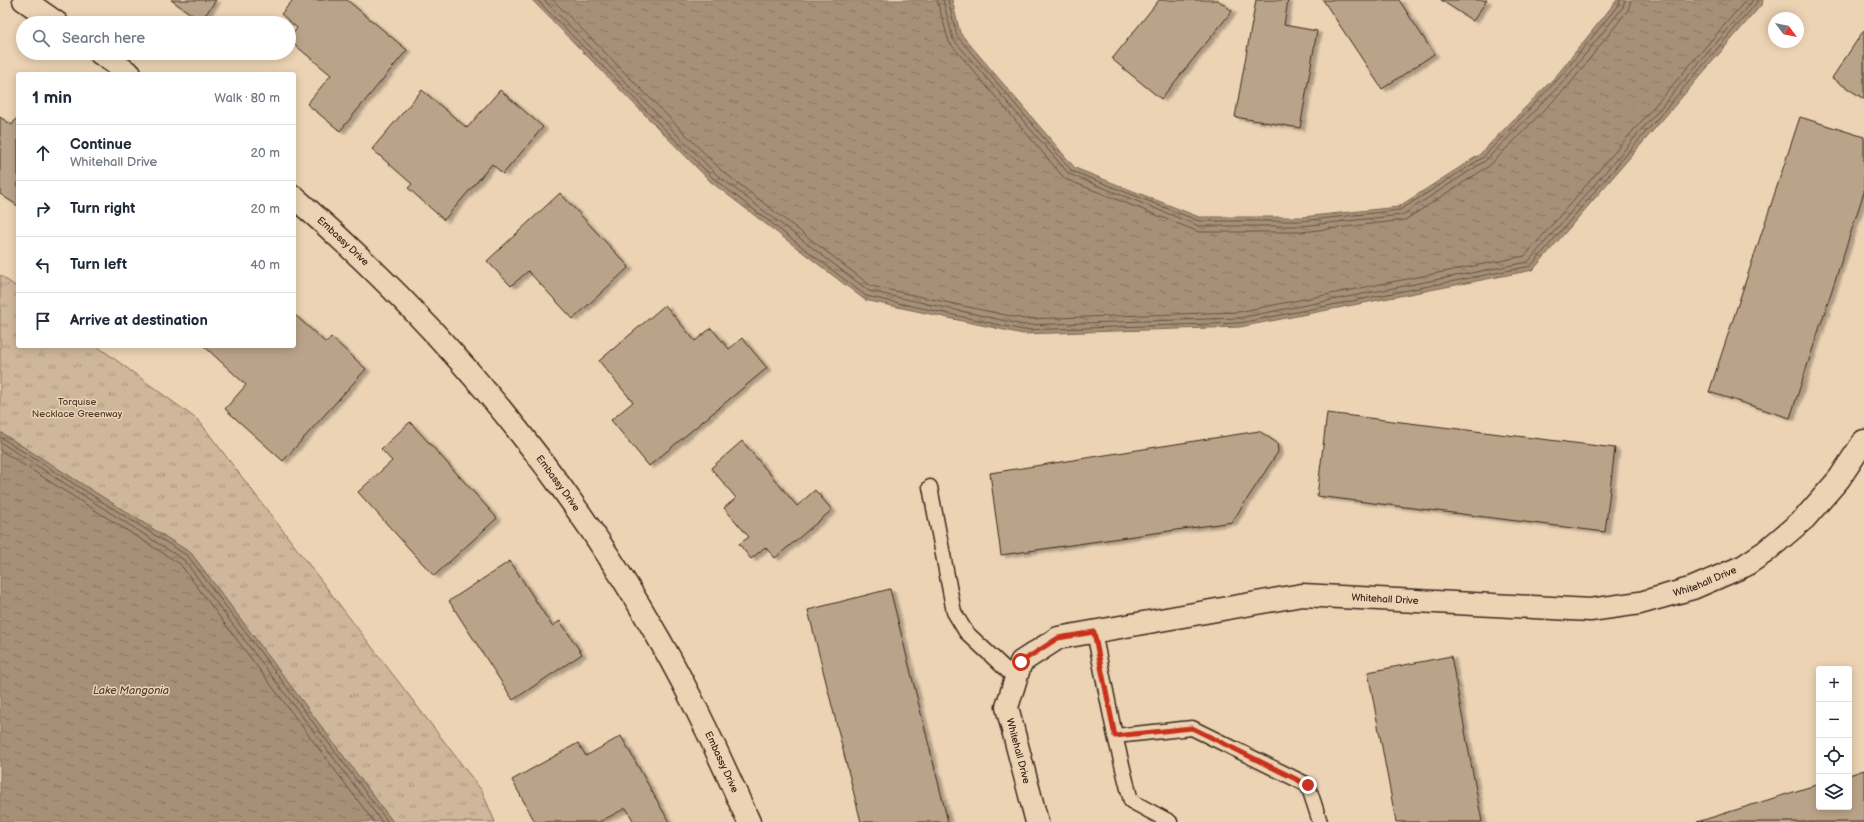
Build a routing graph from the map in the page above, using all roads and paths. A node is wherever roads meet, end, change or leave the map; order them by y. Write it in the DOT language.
graph roads {
  1 [pos="24,0"];
  2 [pos="47,16"];
  3 [pos="110,60"];
  4 [pos="127,72"];
  5 [pos="296,199"];
  6 [pos="1864,441"];
  7 [pos="930,487"];
  8 [pos="1094,632"];
  9 [pos="1016,679"];
  10 [pos="1115,736"];
  11 [pos="749,822"];
  12 [pos="1037,822"];
  13 [pos="1170,822"];
  14 [pos="1320,822"];
  1 -- 2 [label="street"];
  3 -- 4 [label="street"];
  5 -- 11 [label="street, Embassy Drive"];
  6 -- 8 [label="street, Whitehall Drive"];
  7 -- 9 [label="lane"];
  8 -- 9 [label="street, Whitehall Drive"];
  8 -- 10 [label="lane"];
  9 -- 12 [label="street, Whitehall Drive"];
  10 -- 13 [label="lane"];
  10 -- 14 [label="lane"];
}
